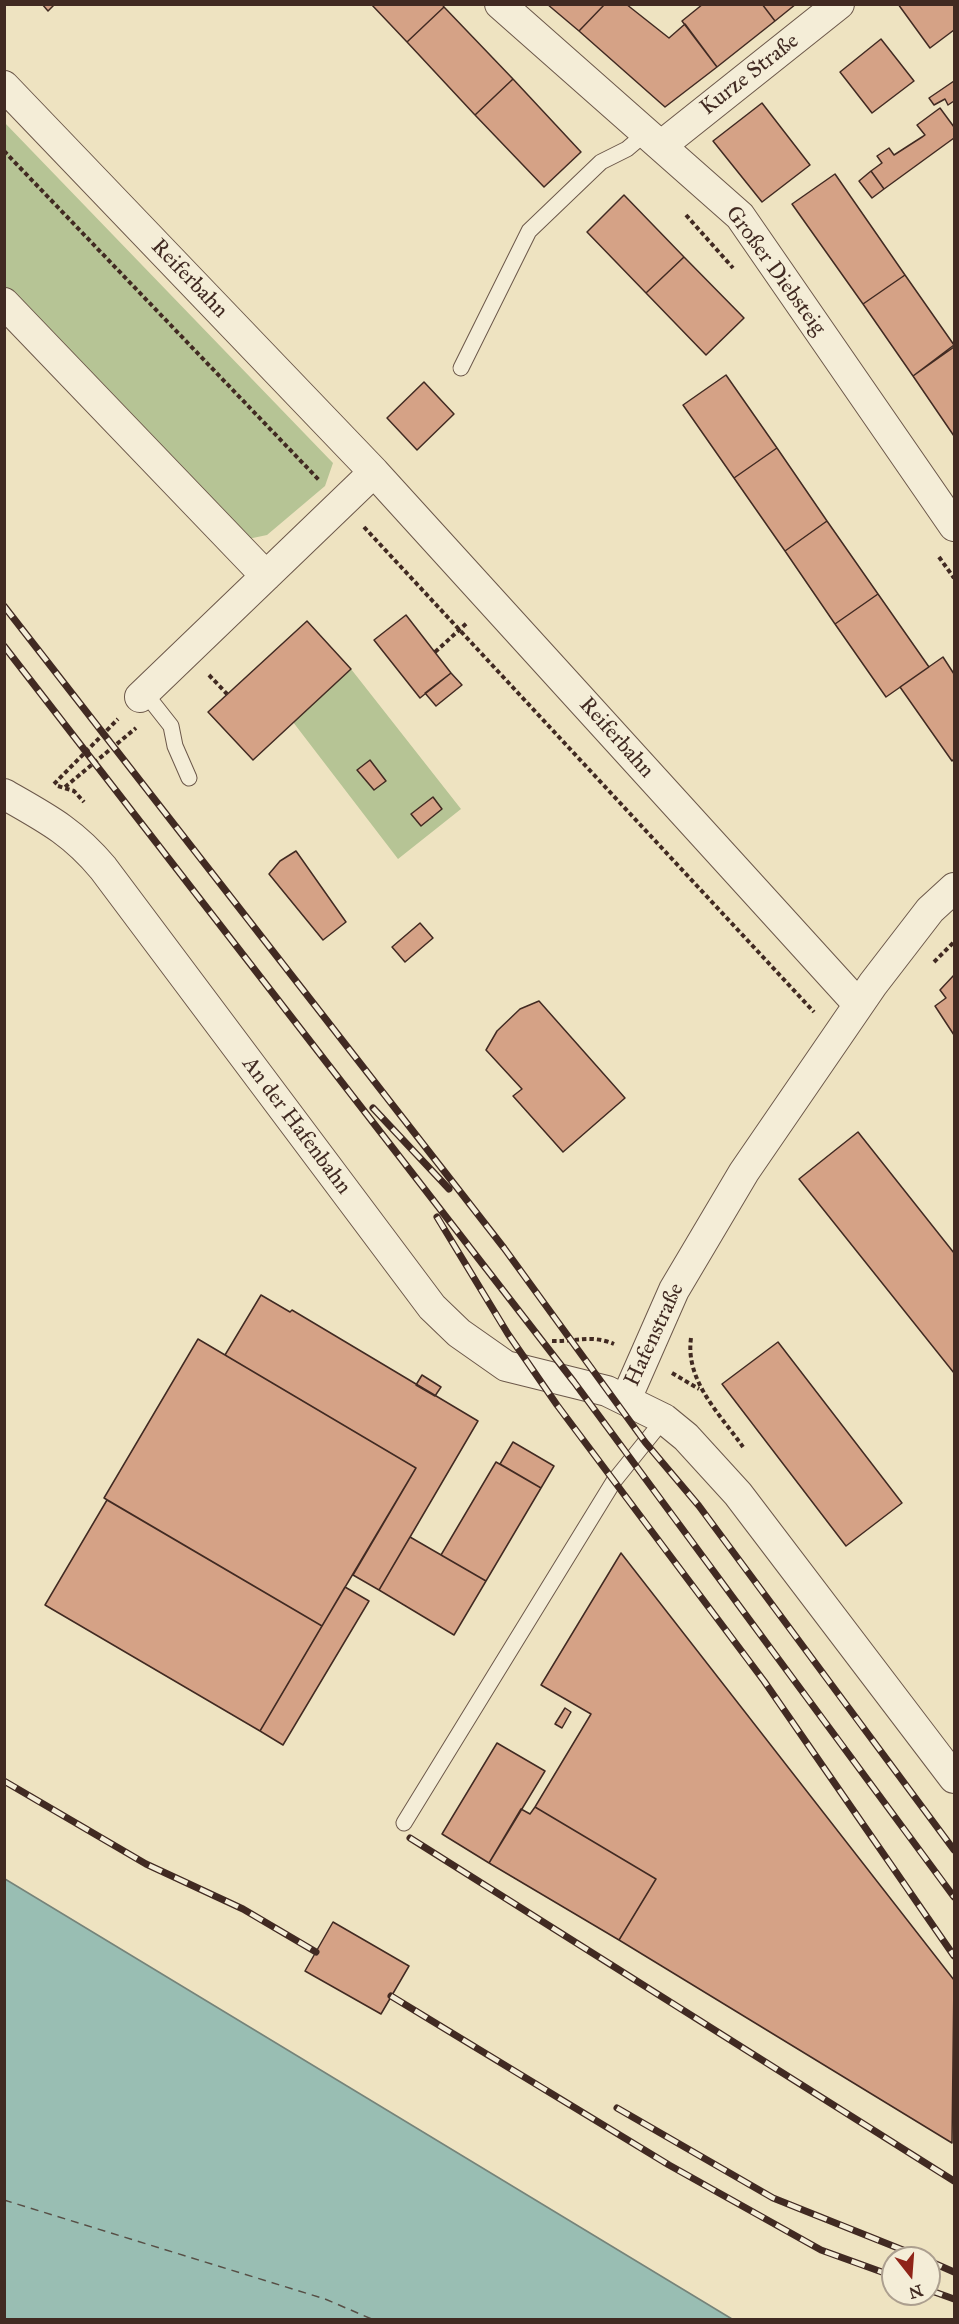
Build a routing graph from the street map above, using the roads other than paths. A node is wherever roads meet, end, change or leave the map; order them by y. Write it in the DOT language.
graph roads {
  1 [pos="500,4"];
  2 [pos="839,4"];
  3 [pos="4,86"];
  4 [pos="654,139"];
  5 [pos="4,303"];
  6 [pos="461,368"];
  7 [pos="374,472"];
  8 [pos="954,526"];
  9 [pos="266,576"];
  10 [pos="142,695"];
  11 [pos="189,778"];
  12 [pos="4,794"];
  13 [pos="954,888"];
  14 [pos="858,1004"];
  15 [pos="626,1399"];
  16 [pos="664,1419"];
  17 [pos="954,1778"];
  18 [pos="404,1823"];
  1 -- 4 [label="street, Großer Diebsteig"];
  2 -- 4 [label="street, Kurze Straße"];
  3 -- 7 [label="street, Reiferbahn"];
  4 -- 6 [label="lane"];
  4 -- 8 [label="street, Großer Diebsteig"];
  5 -- 9 [label="street"];
  7 -- 9 [label="street"];
  7 -- 14 [label="street, Reiferbahn"];
  9 -- 10 [label="street"];
  10 -- 11 [label="lane"];
  12 -- 15 [label="street, An der Hafenbahn"];
  13 -- 14 [label="street, Hafenstraße"];
  14 -- 15 [label="street, Hafenstraße"];
  15 -- 16 [label="street, Hafenstraße"];
  16 -- 17 [label="street, Hafenstraße"];
  16 -- 18 [label="lane"];
}
